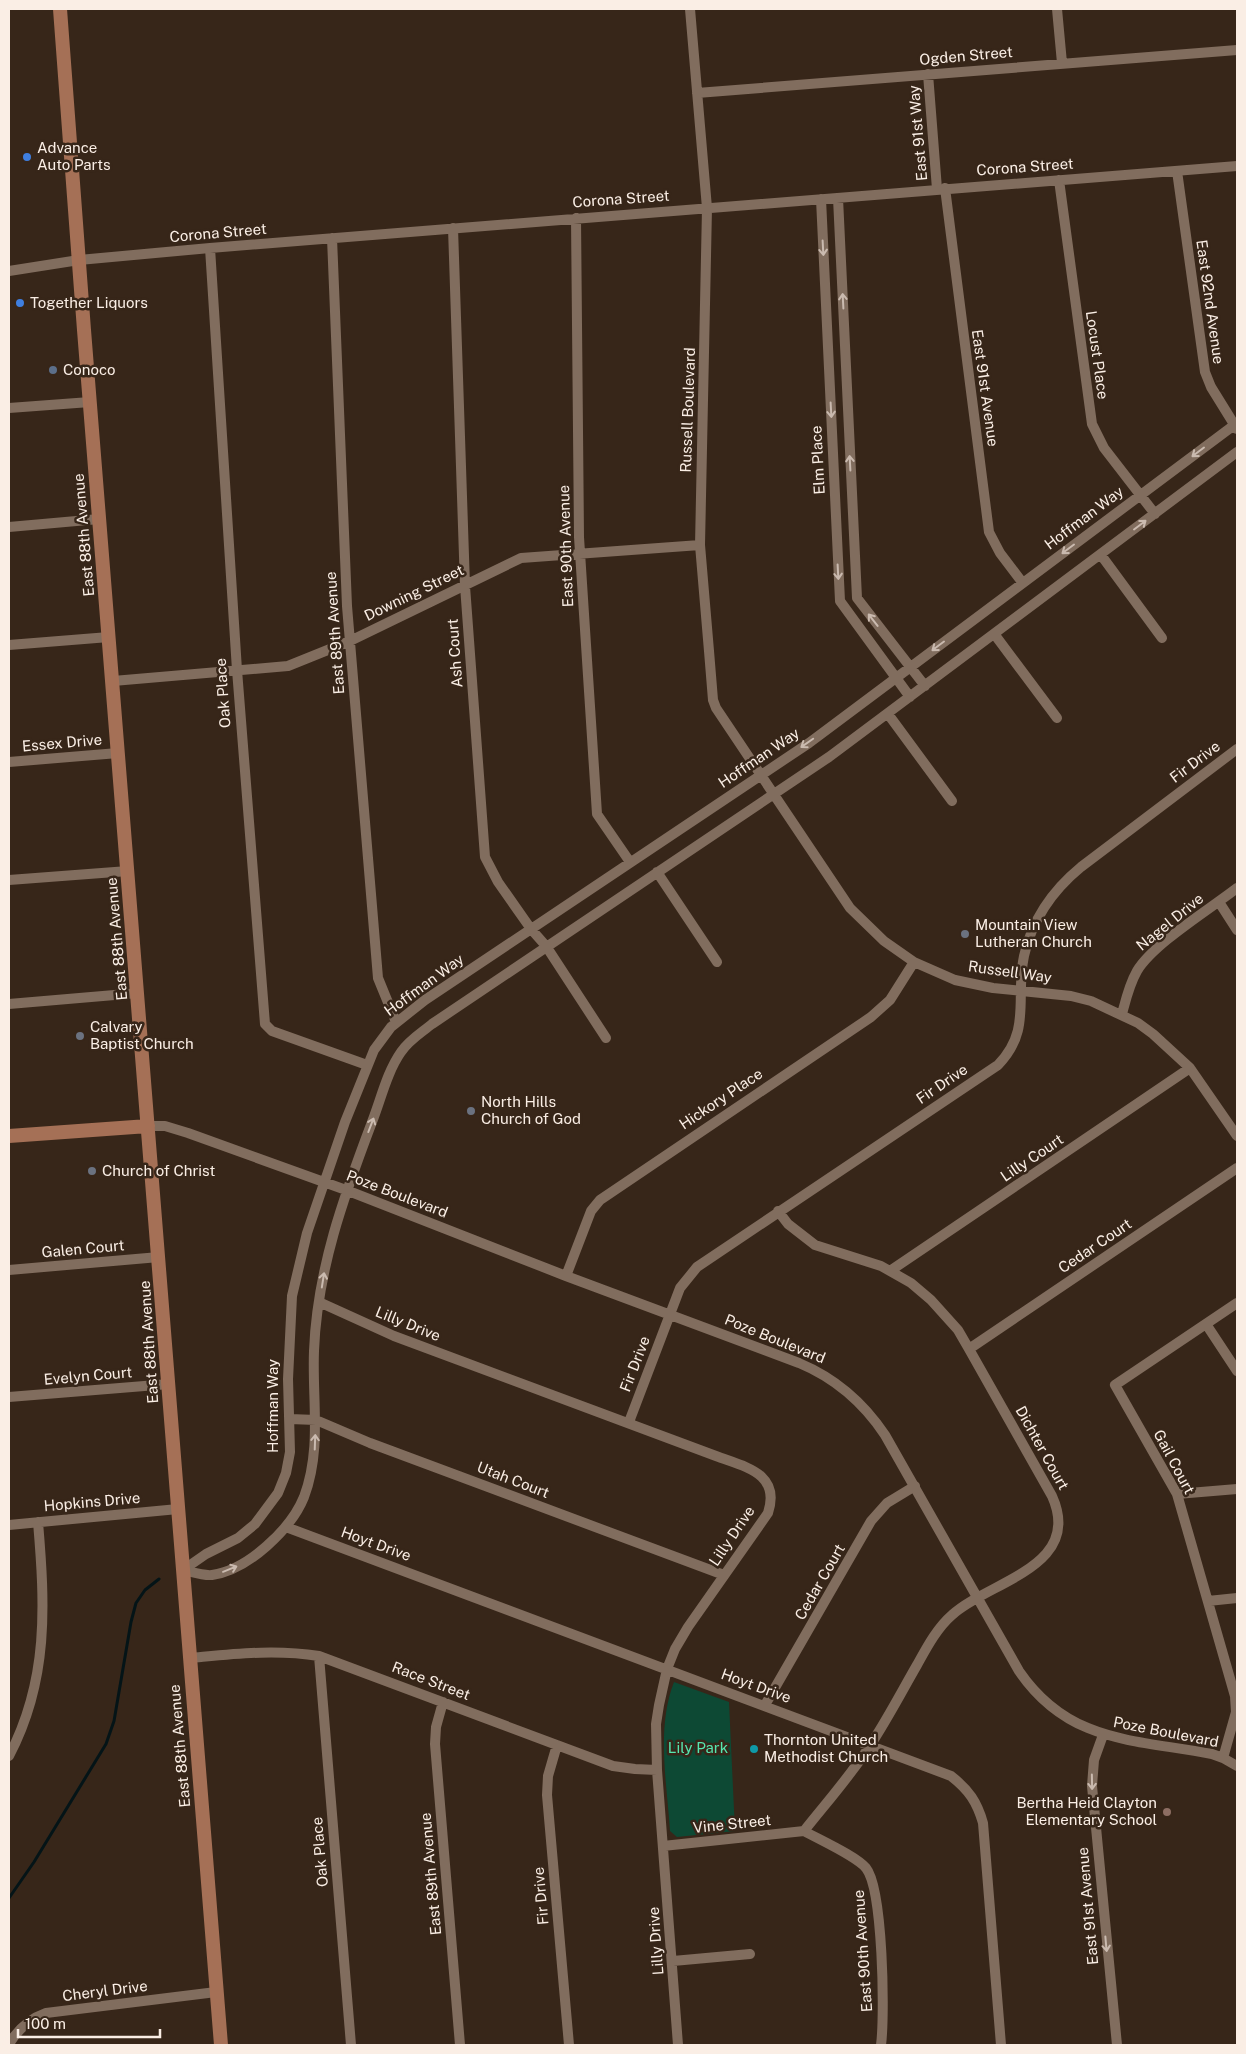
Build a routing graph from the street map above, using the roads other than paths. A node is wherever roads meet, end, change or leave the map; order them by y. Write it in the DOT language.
graph roads {
  1 [pos="60,9"];
  2 [pos="690,9"];
  3 [pos="1057,9"];
  4 [pos="1237,50"];
  5 [pos="1062,63"];
  6 [pos="928,74"];
  7 [pos="697,92"];
  8 [pos="1237,166"];
  9 [pos="1176,171"];
  10 [pos="1059,180"];
  11 [pos="941,188"];
  12 [pos="838,198"];
  13 [pos="821,199"];
  14 [pos="707,208"];
  15 [pos="576,218"];
  16 [pos="453,228"];
  17 [pos="332,238"];
  18 [pos="210,248"];
  19 [pos="79,260"];
  20 [pos="9,270"];
  21 [pos="90,402"];
  22 [pos="9,408"];
  23 [pos="1236,425"];
  24 [pos="1237,452"];
  25 [pos="1141,494"];
  26 [pos="1155,514"];
  27 [pos="99,519"];
  28 [pos="9,527"];
  29 [pos="700,545"];
  30 [pos="580,553"];
  31 [pos="1101,555"];
  32 [pos="1022,582"];
  33 [pos="465,586"];
  34 [pos="994,635"];
  35 [pos="109,637"];
  36 [pos="1162,638"];
  37 [pos="350,641"];
  38 [pos="9,645"];
  39 [pos="910,667"];
  40 [pos="236,670"];
  41 [pos="895,678"];
  42 [pos="112,681"];
  43 [pos="925,686"];
  44 [pos="910,697"];
  45 [pos="888,714"];
  46 [pos="1057,718"];
  47 [pos="1237,749"];
  48 [pos="118,753"];
  49 [pos="9,762"];
  50 [pos="760,774"];
  51 [pos="774,795"];
  52 [pos="952,801"];
  53 [pos="630,862"];
  54 [pos="128,871"];
  55 [pos="657,872"];
  56 [pos="9,880"];
  57 [pos="1237,888"];
  58 [pos="1218,902"];
  59 [pos="531,929"];
  60 [pos="1237,930"];
  61 [pos="546,946"];
  62 [pos="717,962"];
  63 [pos="914,962"];
  64 [pos="1020,990"];
  65 [pos="138,993"];
  66 [pos="9,1004"];
  67 [pos="1122,1014"];
  68 [pos="396,1022"];
  69 [pos="606,1038"];
  70 [pos="367,1065"];
  71 [pos="1190,1068"];
  72 [pos="148,1126"];
  73 [pos="9,1136"];
  74 [pos="1237,1136"];
  75 [pos="1237,1168"];
  76 [pos="324,1182"];
  77 [pos="346,1190"];
  78 [pos="778,1211"];
  79 [pos="159,1257"];
  80 [pos="9,1270"];
  81 [pos="890,1271"];
  82 [pos="566,1276"];
  83 [pos="319,1302"];
  84 [pos="1237,1302"];
  85 [pos="670,1314"];
  86 [pos="1206,1324"];
  87 [pos="970,1349"];
  88 [pos="1237,1371"];
  89 [pos="169,1384"];
  90 [pos="9,1397"];
  91 [pos="290,1419"];
  92 [pos="316,1420"];
  93 [pos="629,1422"];
  94 [pos="915,1486"];
  95 [pos="1237,1489"];
  96 [pos="1177,1494"];
  97 [pos="178,1509"];
  98 [pos="38,1522"];
  99 [pos="9,1525"];
  100 [pos="286,1527"];
  101 [pos="183,1570"];
  102 [pos="724,1575"];
  103 [pos="978,1598"];
  104 [pos="1237,1598"];
  105 [pos="1208,1601"];
  106 [pos="319,1656"];
  107 [pos="189,1658"];
  108 [pos="667,1669"];
  109 [pos="443,1702"];
  110 [pos="765,1705"];
  111 [pos="1237,1707"];
  112 [pos="1103,1735"];
  113 [pos="557,1745"];
  114 [pos="870,1745"];
  115 [pos="9,1756"];
  116 [pos="1223,1758"];
  117 [pos="1237,1766"];
  118 [pos="657,1770"];
  119 [pos="804,1831"];
  120 [pos="663,1846"];
  121 [pos="750,1954"];
  122 [pos="673,1961"];
  123 [pos="216,1992"];
  124 [pos="9,2044"];
  125 [pos="220,2045"];
  126 [pos="351,2045"];
  127 [pos="460,2045"];
  128 [pos="569,2045"];
  129 [pos="678,2045"];
  130 [pos="881,2045"];
  131 [pos="1001,2045"];
  132 [pos="1117,2045"];
  1 -- 19 [label="main road, East 88th Avenue"];
  2 -- 7 [label="street, Russell Boulevard"];
  3 -- 5 [label="street"];
  4 -- 5 [label="street, Ogden Street"];
  5 -- 6 [label="street, Ogden Street"];
  6 -- 7 [label="street, Ogden Street"];
  6 -- 11 [label="street, East 91st Way"];
  7 -- 14 [label="street, Russell Boulevard"];
  8 -- 9 [label="street, Corona Street"];
  9 -- 10 [label="street, Corona Street"];
  9 -- 23 [label="street, East 92nd Avenue"];
  10 -- 11 [label="street, Corona Street"];
  10 -- 25 [label="street, Locust Place"];
  11 -- 12 [label="street, Corona Street"];
  11 -- 32 [label="street, East 91st Avenue"];
  12 -- 13 [label="street, Corona Street"];
  39 -- 12 [label="street, one-way"];
  13 -- 14 [label="street, Corona Street"];
  13 -- 41 [label="street, Elm Place, one-way"];
  14 -- 15 [label="street, Corona Street"];
  14 -- 29 [label="street, Russell Boulevard"];
  15 -- 16 [label="street, Corona Street"];
  15 -- 30 [label="street, East 90th Avenue"];
  16 -- 17 [label="street, Corona Street"];
  16 -- 33 [label="street, Ash Court"];
  17 -- 18 [label="street, Corona Street"];
  17 -- 37 [label="street, East 89th Avenue"];
  18 -- 19 [label="street, Corona Street"];
  18 -- 40 [label="street, Oak Place"];
  19 -- 20 [label="street, Corona Street"];
  19 -- 21 [label="main road, East 88th Avenue"];
  21 -- 22 [label="street"];
  21 -- 27 [label="main road, East 88th Avenue"];
  23 -- 25 [label="street, Hoffman Way, one-way"];
  24 -- 26 [label="street"];
  25 -- 26 [label="street, Locust Place"];
  25 -- 32 [label="street, Hoffman Way, one-way"];
  31 -- 26 [label="street, one-way"];
  27 -- 28 [label="street"];
  27 -- 35 [label="main road, East 88th Avenue"];
  29 -- 30 [label="street, Downing Street"];
  29 -- 50 [label="street, Russell Boulevard"];
  30 -- 33 [label="street, Downing Street"];
  30 -- 53 [label="street, East 90th Avenue"];
  31 -- 34 [label="street"];
  31 -- 36 [label="street"];
  32 -- 39 [label="street, Hoffman Way, one-way"];
  33 -- 37 [label="street, Downing Street"];
  33 -- 59 [label="street, Ash Court"];
  34 -- 43 [label="street"];
  34 -- 46 [label="street"];
  35 -- 38 [label="street"];
  35 -- 42 [label="main road, East 88th Avenue"];
  37 -- 40 [label="street, Downing Street"];
  37 -- 68 [label="street, East 89th Avenue"];
  39 -- 41 [label="street, Hoffman Way"];
  39 -- 43 [label="street"];
  40 -- 42 [label="street, Downing Street"];
  40 -- 70 [label="street, Oak Place"];
  41 -- 44 [label="street, Elm Place"];
  41 -- 50 [label="street, Hoffman Way, one-way"];
  42 -- 48 [label="main road, East 88th Avenue"];
  43 -- 44 [label="street"];
  44 -- 45 [label="street"];
  45 -- 51 [label="street"];
  45 -- 52 [label="street"];
  47 -- 64 [label="street, Fir Drive"];
  48 -- 49 [label="street, Essex Drive"];
  48 -- 54 [label="main road, East 88th Avenue"];
  50 -- 51 [label="street, Russell Boulevard"];
  50 -- 53 [label="street, Hoffman Way"];
  51 -- 55 [label="street"];
  51 -- 63 [label="street, Russell Way"];
  53 -- 59 [label="street, Hoffman Way"];
  54 -- 56 [label="street"];
  54 -- 65 [label="main road, East 88th Avenue"];
  55 -- 61 [label="street"];
  55 -- 62 [label="street"];
  57 -- 58 [label="street, Nagel Drive"];
  58 -- 60 [label="street"];
  58 -- 67 [label="street, Nagel Drive"];
  59 -- 61 [label="street, Ash Court"];
  59 -- 68 [label="street, Hoffman Way"];
  61 -- 69 [label="street, Ash Court"];
  77 -- 61 [label="street, one-way"];
  63 -- 64 [label="street, Russell Way"];
  63 -- 82 [label="street, Hickory Place"];
  64 -- 67 [label="street, Russell Way"];
  64 -- 78 [label="street, Fir Drive"];
  65 -- 66 [label="street"];
  65 -- 72 [label="main road, East 88th Avenue"];
  67 -- 71 [label="street, Russell Way"];
  68 -- 70 [label="street, Hoffman Way"];
  70 -- 76 [label="street, Hoffman Way"];
  71 -- 74 [label="street, Russell Way"];
  71 -- 81 [label="street, Lilly Court"];
  72 -- 73 [label="main road"];
  72 -- 76 [label="street, Poze Boulevard"];
  72 -- 79 [label="main road, East 88th Avenue"];
  75 -- 87 [label="street, Cedar Court"];
  76 -- 77 [label="street, Poze Boulevard"];
  76 -- 91 [label="street, Hoffman Way"];
  77 -- 82 [label="street, Poze Boulevard"];
  83 -- 77 [label="street, one-way"];
  78 -- 81 [label="street, Dichter Court"];
  78 -- 85 [label="street, Fir Drive"];
  79 -- 80 [label="street, Galen Court"];
  79 -- 89 [label="main road, East 88th Avenue"];
  81 -- 87 [label="street, Dichter Court"];
  82 -- 85 [label="street, Poze Boulevard"];
  83 -- 92 [label="street"];
  83 -- 93 [label="street, Lilly Drive"];
  84 -- 86 [label="street, Gail Court"];
  85 -- 93 [label="street, Fir Drive"];
  85 -- 94 [label="street, Poze Boulevard"];
  86 -- 88 [label="street"];
  86 -- 96 [label="street, Gail Court"];
  87 -- 103 [label="street, Dichter Court"];
  89 -- 90 [label="street, Evelyn Court"];
  89 -- 97 [label="main road, East 88th Avenue"];
  91 -- 92 [label="street, Utah Court"];
  91 -- 101 [label="street, Hoffman Way"];
  100 -- 92 [label="street, one-way"];
  92 -- 102 [label="street, Utah Court"];
  93 -- 102 [label="street, Lilly Drive"];
  94 -- 103 [label="street, Poze Boulevard"];
  94 -- 110 [label="street, Cedar Court"];
  95 -- 96 [label="street"];
  96 -- 105 [label="street, Gail Court"];
  97 -- 98 [label="street, Hopkins Drive"];
  97 -- 101 [label="main road, East 88th Avenue"];
  98 -- 99 [label="street, Hopkins Drive"];
  98 -- 115 [label="street"];
  101 -- 100 [label="street, one-way"];
  100 -- 108 [label="street, Hoyt Drive"];
  101 -- 107 [label="main road, East 88th Avenue"];
  102 -- 108 [label="street, Lilly Drive"];
  103 -- 112 [label="street, Poze Boulevard"];
  103 -- 114 [label="street, Dichter Court"];
  104 -- 105 [label="street"];
  105 -- 111 [label="street, Gail Court"];
  106 -- 107 [label="street, Race Street"];
  106 -- 109 [label="street, Race Street"];
  106 -- 126 [label="street, Oak Place"];
  107 -- 123 [label="main road, East 88th Avenue"];
  108 -- 110 [label="street, Hoyt Drive"];
  108 -- 118 [label="street, Lilly Drive"];
  109 -- 113 [label="street, Race Street"];
  109 -- 127 [label="street, East 89th Avenue"];
  110 -- 114 [label="street, Hoyt Drive"];
  111 -- 116 [label="street, Gail Court"];
  112 -- 116 [label="street, Poze Boulevard"];
  112 -- 132 [label="street, East 91st Avenue, one-way"];
  113 -- 118 [label="street, Race Street"];
  113 -- 128 [label="street, Fir Drive"];
  114 -- 119 [label="street, Dichter Court"];
  114 -- 131 [label="street, Hoyt Drive"];
  116 -- 117 [label="street, Poze Boulevard"];
  118 -- 120 [label="street, Lilly Drive"];
  119 -- 120 [label="street, Vine Street"];
  119 -- 130 [label="street, East 90th Avenue"];
  120 -- 122 [label="street, Lilly Drive"];
  121 -- 122 [label="street"];
  122 -- 129 [label="street, Lilly Drive"];
  123 -- 124 [label="street, Cheryl Drive"];
  123 -- 125 [label="main road, East 88th Avenue"];
}
